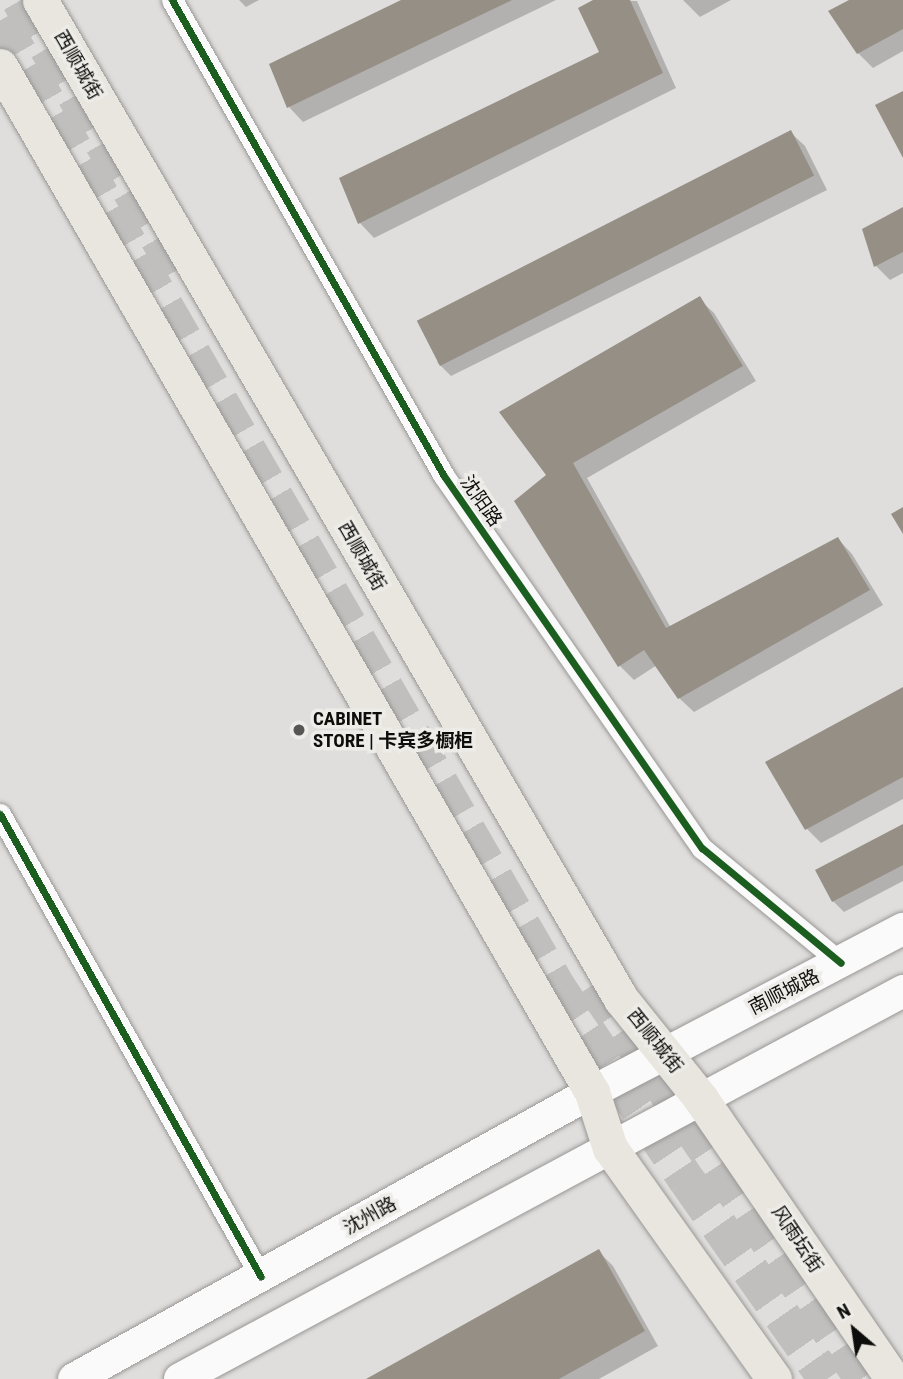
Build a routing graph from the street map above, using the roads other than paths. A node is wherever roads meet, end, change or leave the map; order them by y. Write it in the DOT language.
graph roads {
  1 [pos="40,0"];
  2 [pos="172,0"];
  3 [pos="0,66"];
  4 [pos="0,814"];
  5 [pos="903,929"];
  6 [pos="841,962"];
  7 [pos="903,991"];
  8 [pos="664,1053"];
  9 [pos="592,1092"];
  10 [pos="701,1099"];
  11 [pos="610,1148"];
  12 [pos="261,1277"];
  13 [pos="74,1379"];
  14 [pos="180,1379"];
  15 [pos="774,1379"];
  16 [pos="893,1379"];
  1 -- 8 [label="main road, 西顺城街"];
  2 -- 6 [label="street, 沈阳路"];
  3 -- 9 [label="main road"];
  4 -- 12 [label="street"];
  5 -- 6 [label="main road, 南顺城路"];
  6 -- 8 [label="main road, 南顺城路"];
  7 -- 10 [label="main road"];
  8 -- 9 [label="main road, 沈州路"];
  8 -- 10 [label="main road, 西顺城街"];
  9 -- 11 [label="main road"];
  9 -- 12 [label="main road, 沈州路"];
  10 -- 11 [label="main road"];
  10 -- 16 [label="main road, 风雨坛街"];
  11 -- 14 [label="main road"];
  11 -- 15 [label="main road"];
  12 -- 13 [label="main road, 沈州路"];
}
